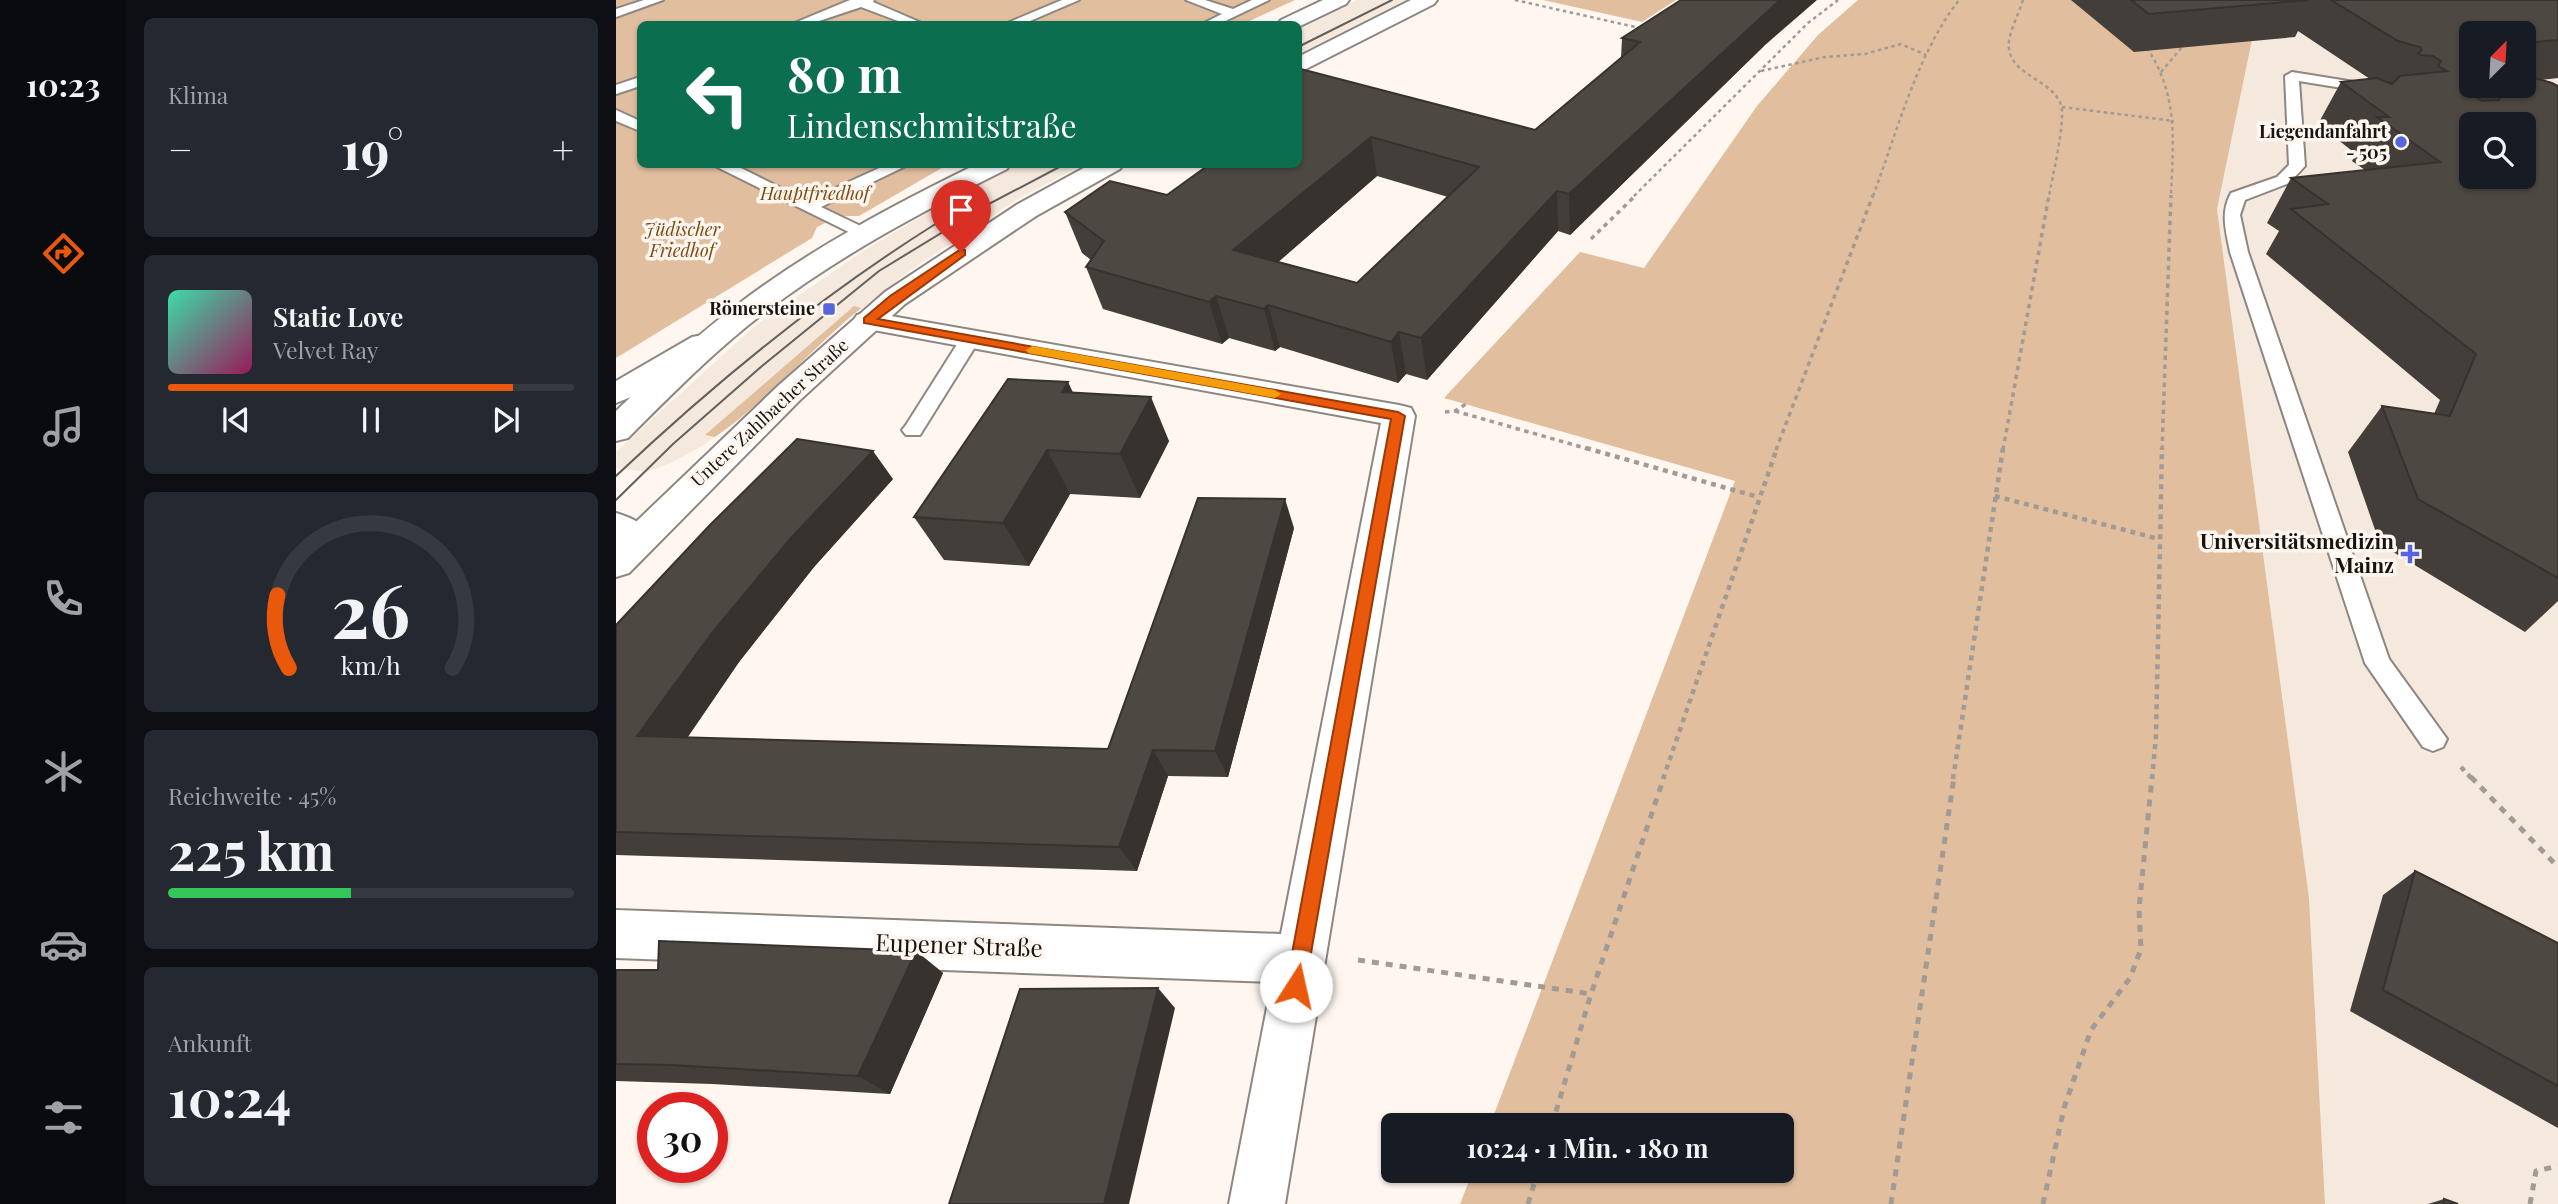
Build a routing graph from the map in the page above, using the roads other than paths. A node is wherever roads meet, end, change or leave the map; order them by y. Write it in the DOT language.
graph roads {
  1 [pos="657,0"];
  2 [pos="1073,0"];
  3 [pos="1192,0"];
  4 [pos="1263,0"];
  5 [pos="1339,0"];
  6 [pos="1427,0"];
  7 [pos="862,1"];
  8 [pos="616,13"];
  9 [pos="1233,13"];
  10 [pos="807,21"];
  11 [pos="910,21"];
  12 [pos="1020,21"];
  13 [pos="1216,21"];
  14 [pos="1294,21"];
  15 [pos="1302,64"];
  16 [pos="637,82"];
  17 [pos="616,90"];
  18 [pos="2361,103"];
  19 [pos="616,115"];
  20 [pos="637,126"];
  21 [pos="727,168"];
  22 [pos="893,168"];
  23 [pos="990,168"];
  24 [pos="1104,168"];
  25 [pos="807,207"];
  26 [pos="863,234"];
  27 [pos="869,321"];
  28 [pos="719,333"];
  29 [pos="970,339"];
  30 [pos="616,393"];
  31 [pos="616,429"];
  32 [pos="914,430"];
  33 [pos="622,543"];
  34 [pos="2433,739"];
  35 [pos="616,934"];
  36 [pos="1324,959"];
  37 [pos="1257,1204"];
  1 -- 8 [label="lane"];
  2 -- 12 [label="lane"];
  3 -- 9 [label="lane"];
  4 -- 9 [label="lane"];
  5 -- 14 [label="street"];
  6 -- 15 [label="street"];
  7 -- 10 [label="lane"];
  7 -- 11 [label="lane"];
  9 -- 13 [label="lane"];
  16 -- 17 [label="lane"];
  18 -- 34 [label="lane"];
  19 -- 20 [label="lane"];
  21 -- 25 [label="lane"];
  22 -- 25 [label="lane"];
  23 -- 26 [label="street"];
  24 -- 27 [label="street, Untere Zahlbacher Straße"];
  25 -- 26 [label="lane"];
  26 -- 28 [label="street"];
  27 -- 29 [label="street"];
  27 -- 33 [label="street, Untere Zahlbacher Straße"];
  28 -- 30 [label="street"];
  28 -- 31 [label="street"];
  29 -- 32 [label="lane"];
  29 -- 36 [label="street"];
  35 -- 36 [label="street, Eupener Straße"];
  36 -- 37 [label="street"];
}
